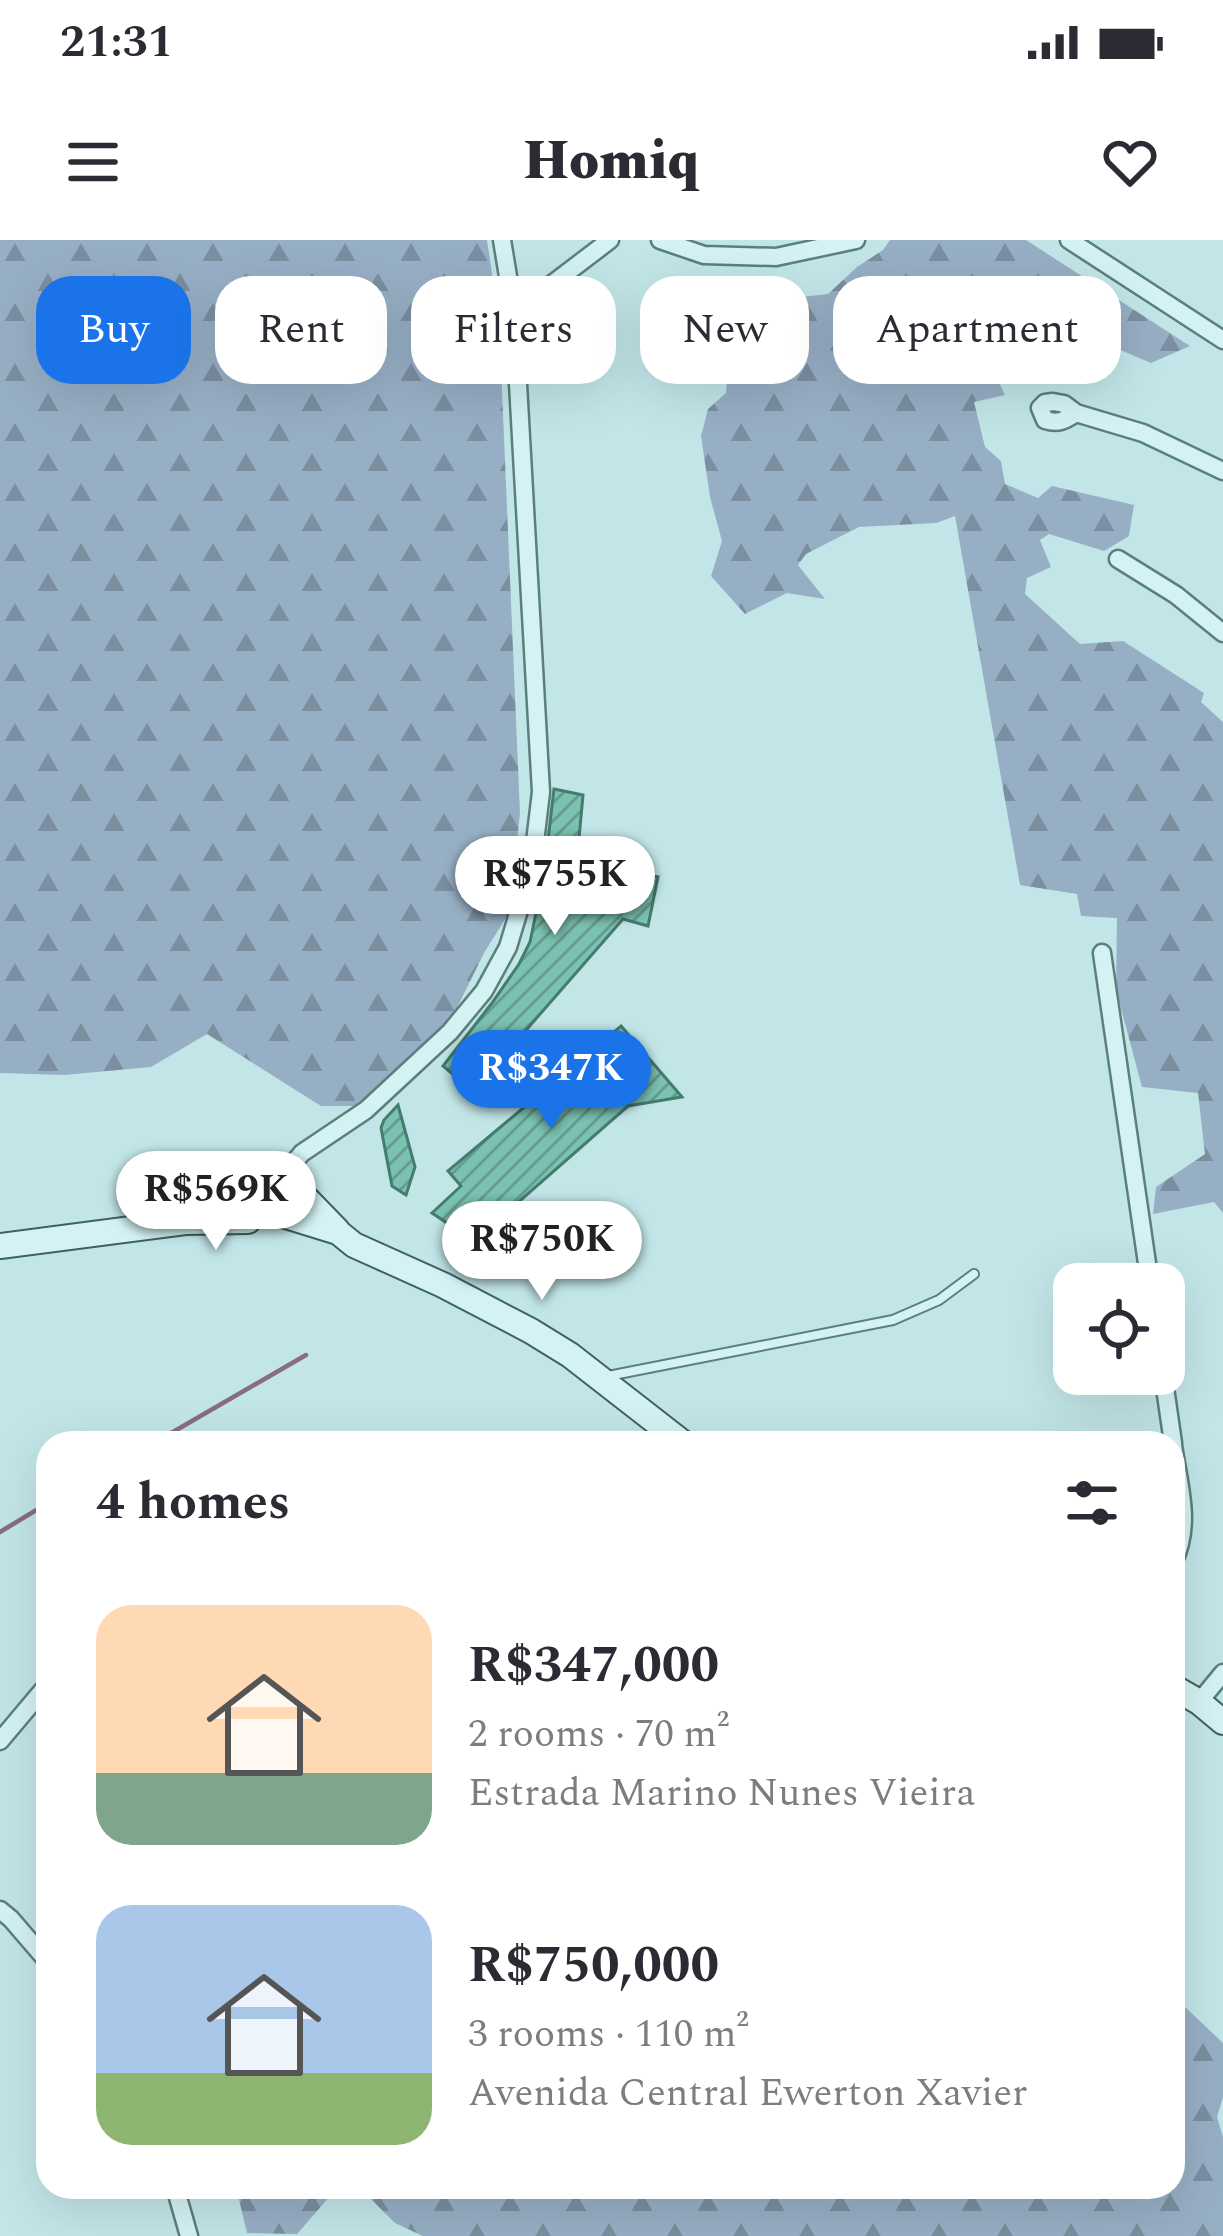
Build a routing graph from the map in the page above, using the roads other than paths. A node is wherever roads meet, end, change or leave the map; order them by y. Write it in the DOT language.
graph roads {
  1 [pos="502,240"];
  2 [pos="610,240"];
  3 [pos="660,240"];
  4 [pos="856,240"];
  5 [pos="1070,240"];
  6 [pos="508,276"];
  7 [pos="563,276"];
  8 [pos="1223,340"];
  9 [pos="518,384"];
  10 [pos="1076,413"];
  11 [pos="1223,471"];
  12 [pos="1118,559"];
  13 [pos="1223,633"];
  14 [pos="1102,953"];
  15 [pos="261,1209"];
  16 [pos="346,1239"];
  17 [pos="0,1246"];
  18 [pos="1147,1263"];
  19 [pos="974,1274"];
  20 [pos="601,1378"];
  21 [pos="1166,1395"];
  22 [pos="668,1431"];
  23 [pos="1171,1431"];
  24 [pos="1223,1673"];
  25 [pos="1185,1694"];
  26 [pos="36,1698"];
  27 [pos="1199,1702"];
  28 [pos="1223,1722"];
  29 [pos="0,1741"];
  30 [pos="0,1910"];
  31 [pos="36,1949"];
  32 [pos="179,2199"];
  33 [pos="189,2236"];
  1 -- 6 [label="street"];
  2 -- 7 [label="street"];
  3 -- 4 [label="street"];
  5 -- 8 [label="street"];
  9 -- 15 [label="street"];
  10 -- 11 [label="street"];
  12 -- 13 [label="street"];
  14 -- 18 [label="street"];
  15 -- 16 [label="main road"];
  15 -- 16 [label="main road"];
  15 -- 17 [label="main road"];
  16 -- 20 [label="main road"];
  19 -- 20 [label="lane"];
  20 -- 22 [label="main road"];
  21 -- 23 [label="street"];
  24 -- 27 [label="street"];
  25 -- 27 [label="main road"];
  26 -- 29 [label="street"];
  27 -- 28 [label="main road"];
  30 -- 31 [label="street"];
  32 -- 33 [label="street"];
}
